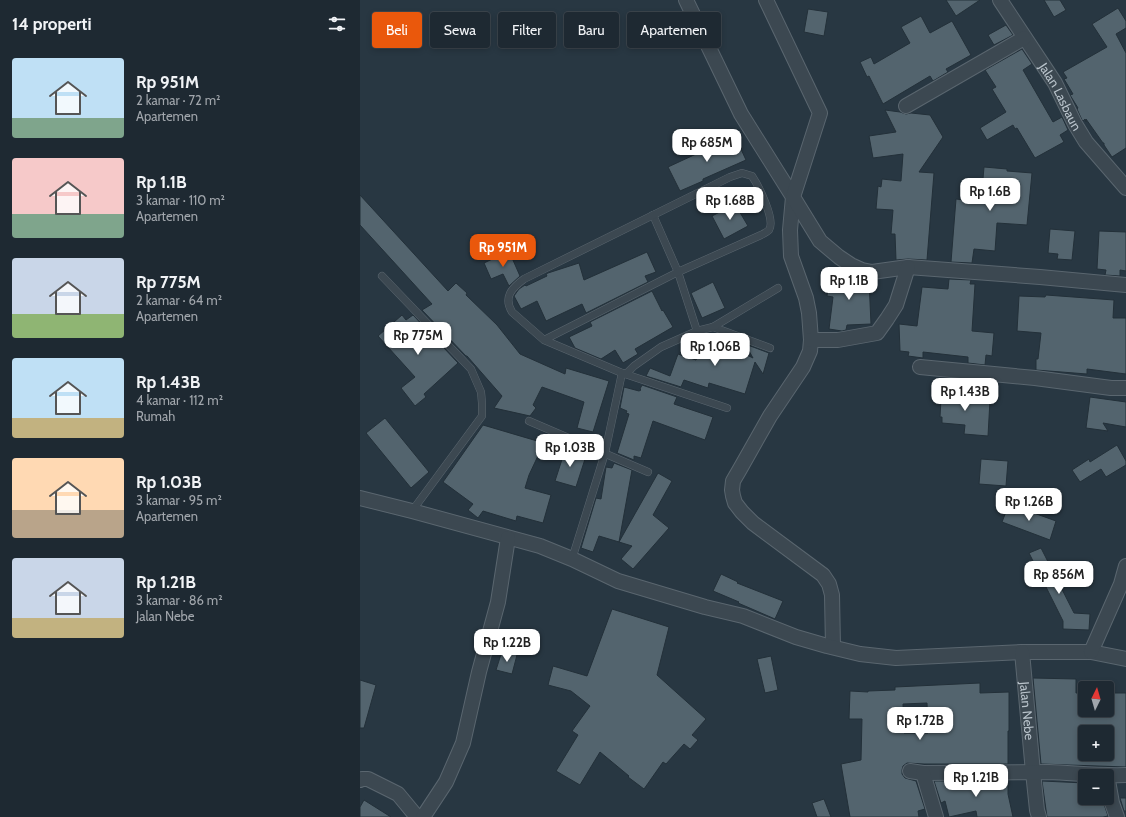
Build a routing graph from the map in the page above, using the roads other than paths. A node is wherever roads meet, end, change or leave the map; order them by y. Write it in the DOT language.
graph roads {
  1 [pos="686,0"];
  2 [pos="766,0"];
  3 [pos="1000,0"];
  4 [pos="1024,38"];
  5 [pos="906,106"];
  6 [pos="1126,188"];
  7 [pos="792,197"];
  8 [pos="653,215"];
  9 [pos="908,267"];
  10 [pos="678,272"];
  11 [pos="382,276"];
  12 [pos="1126,285"];
  13 [pos="778,288"];
  14 [pos="713,327"];
  15 [pos="697,331"];
  16 [pos="544,340"];
  17 [pos="811,340"];
  18 [pos="770,348"];
  19 [pos="920,367"];
  20 [pos="622,373"];
  21 [pos="1126,388"];
  22 [pos="727,408"];
  23 [pos="529,421"];
  24 [pos="605,454"];
  25 [pos="648,472"];
  26 [pos="360,498"];
  27 [pos="412,511"];
  28 [pos="508,538"];
  29 [pos="572,559"];
  30 [pos="1126,566"];
  31 [pos="833,647"];
  32 [pos="1022,652"];
  33 [pos="1091,652"];
  34 [pos="1126,659"];
  35 [pos="1033,772"];
  36 [pos="1078,773"];
  37 [pos="1126,775"];
  38 [pos="1114,776"];
  39 [pos="360,780"];
  40 [pos="1113,805"];
  41 [pos="418,817"];
  42 [pos="423,817"];
  43 [pos="936,817"];
  44 [pos="1039,817"];
  45 [pos="1117,817"];
  1 -- 7 [label="street"];
  2 -- 7 [label="street"];
  3 -- 4 [label="street, Jalan Lasbaun"];
  4 -- 5 [label="street"];
  4 -- 6 [label="street, Jalan Lasbaun"];
  7 -- 9 [label="street"];
  7 -- 17 [label="street"];
  8 -- 10 [label="lane"];
  8 -- 10 [label="lane"];
  8 -- 16 [label="lane"];
  9 -- 12 [label="street"];
  9 -- 17 [label="street"];
  10 -- 15 [label="lane"];
  10 -- 16 [label="lane"];
  11 -- 27 [label="lane"];
  13 -- 14 [label="lane"];
  14 -- 15 [label="lane"];
  14 -- 18 [label="lane"];
  15 -- 20 [label="lane"];
  16 -- 20 [label="lane"];
  17 -- 31 [label="street"];
  19 -- 21 [label="street"];
  20 -- 22 [label="lane"];
  20 -- 24 [label="lane"];
  23 -- 24 [label="lane"];
  24 -- 25 [label="lane"];
  24 -- 29 [label="lane"];
  26 -- 27 [label="street"];
  27 -- 28 [label="street"];
  28 -- 29 [label="street"];
  28 -- 42 [label="street"];
  29 -- 31 [label="street"];
  30 -- 33 [label="street"];
  31 -- 32 [label="street"];
  32 -- 33 [label="street"];
  32 -- 35 [label="street, Jalan Nebe"];
  33 -- 34 [label="street"];
  35 -- 36 [label="street"];
  35 -- 43 [label="street"];
  35 -- 44 [label="street, Jalan Nebe"];
  37 -- 38 [label="street"];
  39 -- 41 [label="street"];
  40 -- 45 [label="street"];
}
